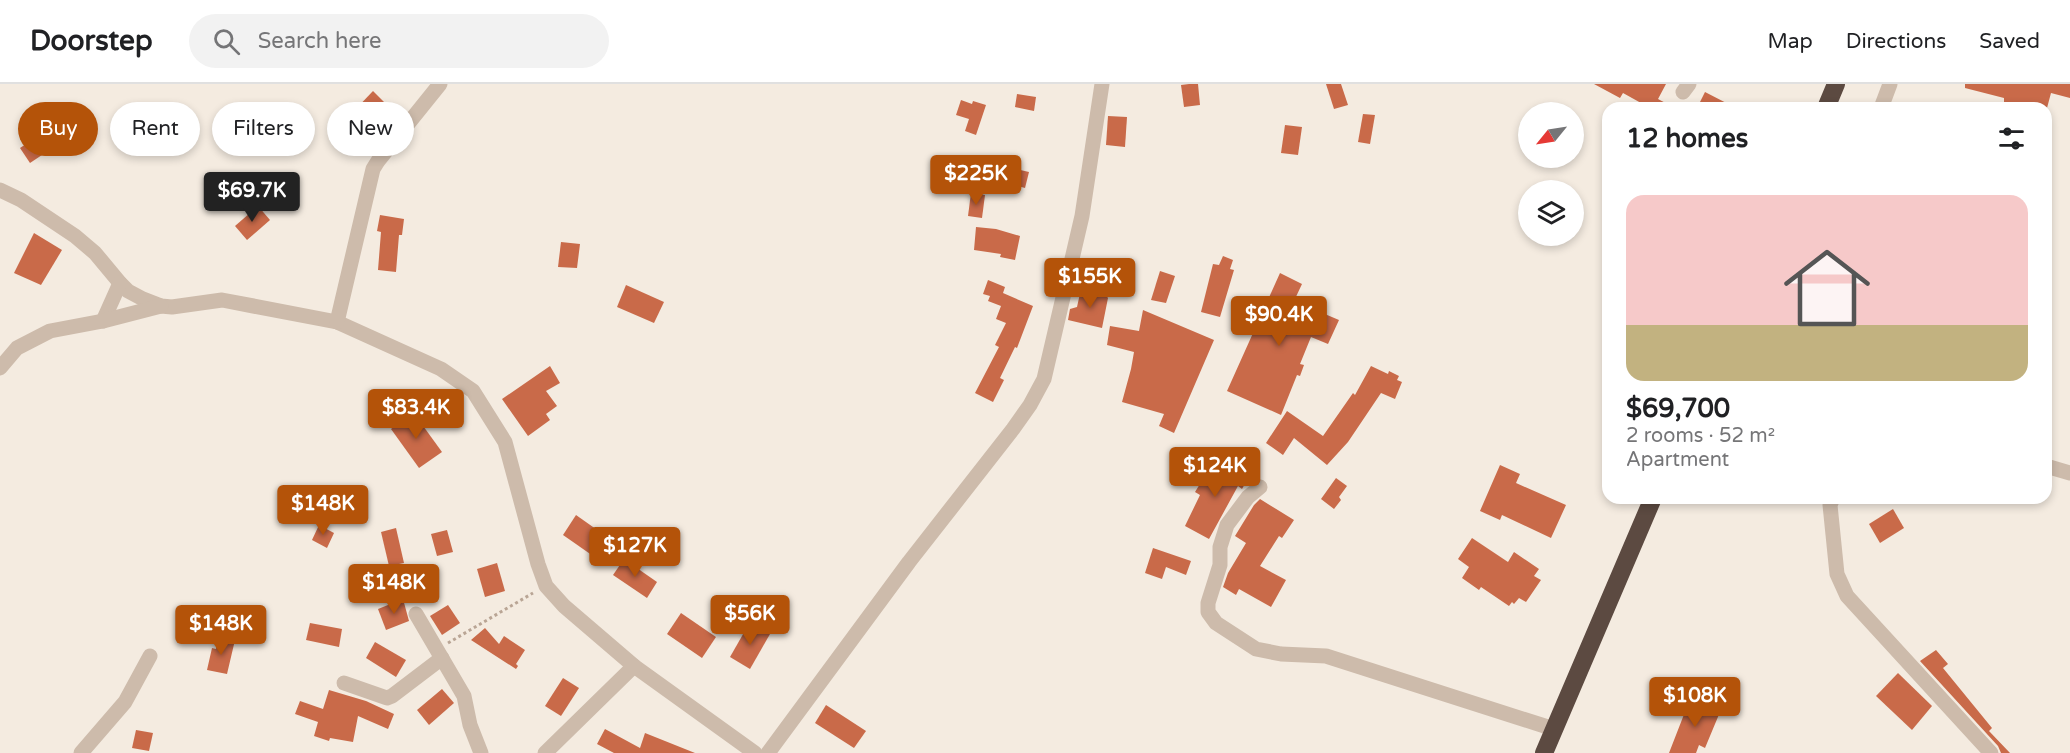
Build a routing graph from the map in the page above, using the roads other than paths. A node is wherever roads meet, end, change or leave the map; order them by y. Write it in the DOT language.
graph roads {
  1 [pos="440,84"];
  2 [pos="1102,84"];
  3 [pos="1836,84"];
  4 [pos="1890,84"];
  5 [pos="1828,102"];
  6 [pos="1883,102"];
  7 [pos="0,190"];
  8 [pos="120,283"];
  9 [pos="161,306"];
  10 [pos="103,321"];
  11 [pos="337,322"];
  12 [pos="0,368"];
  13 [pos="2052,468"];
  14 [pos="2070,473"];
  15 [pos="1260,487"];
  16 [pos="1650,504"];
  17 [pos="1830,504"];
  18 [pos="416,615"];
  19 [pos="150,656"];
  20 [pos="442,658"];
  21 [pos="634,666"];
  22 [pos="344,683"];
  23 [pos="1554,729"];
  24 [pos="81,753"];
  25 [pos="481,753"];
  26 [pos="545,753"];
  27 [pos="755,753"];
  28 [pos="768,753"];
  29 [pos="1544,753"];
  30 [pos="1991,753"];
  1 -- 11 [label="street"];
  2 -- 28 [label="street"];
  3 -- 5 [label="highway"];
  4 -- 6 [label="street"];
  7 -- 8 [label="street"];
  8 -- 9 [label="street"];
  8 -- 10 [label="street"];
  9 -- 10 [label="street"];
  9 -- 11 [label="street"];
  10 -- 12 [label="street"];
  11 -- 21 [label="street"];
  13 -- 14 [label="street"];
  15 -- 23 [label="street"];
  16 -- 23 [label="highway"];
  17 -- 30 [label="street"];
  18 -- 20 [label="street"];
  19 -- 24 [label="street"];
  20 -- 22 [label="street"];
  20 -- 25 [label="street"];
  21 -- 26 [label="street"];
  21 -- 27 [label="street"];
  23 -- 29 [label="highway"];
}
